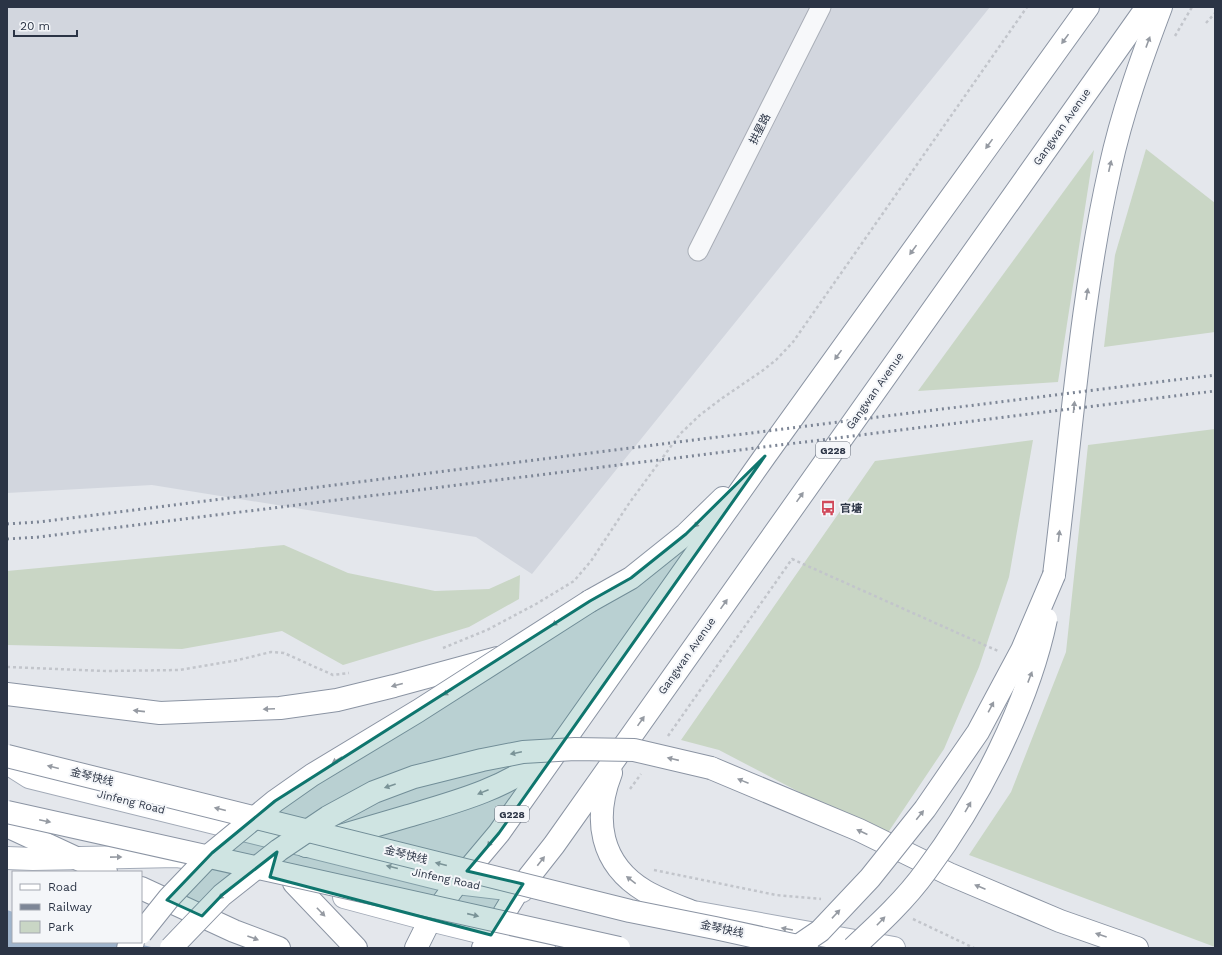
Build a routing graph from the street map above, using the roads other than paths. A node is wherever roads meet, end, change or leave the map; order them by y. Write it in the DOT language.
graph roads {
  1 [pos="821,7"];
  2 [pos="1088,7"];
  3 [pos="1147,7"];
  4 [pos="1161,7"];
  5 [pos="698,251"];
  6 [pos="765,456"];
  7 [pos="1054,575"];
  8 [pos="502,657"];
  9 [pos="7,694"];
  10 [pos="563,742"];
  11 [pos="618,755"];
  12 [pos="7,756"];
  13 [pos="7,763"];
  14 [pos="7,812"];
  15 [pos="7,826"];
  16 [pos="280,839"];
  17 [pos="306,846"];
  18 [pos="7,858"];
  19 [pos="104,871"];
  20 [pos="270,877"];
  21 [pos="294,883"];
  22 [pos="457,883"];
  23 [pos="142,888"];
  24 [pos="517,892"];
  25 [pos="690,911"];
  26 [pos="430,920"];
  27 [pos="142,931"];
  28 [pos="487,941"];
  29 [pos="171,948"];
  30 [pos="279,948"];
  31 [pos="356,948"];
  32 [pos="416,948"];
  33 [pos="544,948"];
  34 [pos="619,948"];
  35 [pos="795,948"];
  36 [pos="807,948"];
  37 [pos="853,948"];
  38 [pos="894,948"];
  39 [pos="1137,948"];
  1 -- 5 [label="street, 拱星路"];
  2 -- 6 [label="main road, G228, one-way"];
  11 -- 3 [label="main road, Gangwan Avenue / G228, one-way"];
  7 -- 4 [label="main road, one-way"];
  6 -- 8 [label="main road, one-way, bridge"];
  6 -- 10 [label="main road, G228"];
  35 -- 7 [label="main road, one-way, bridge"];
  37 -- 7 [label="main road, one-way, bridge"];
  8 -- 9 [label="main road, one-way"];
  8 -- 27 [label="main road, one-way, bridge"];
  10 -- 17 [label="main road, one-way"];
  10 -- 22 [label="main road, G228, one-way"];
  24 -- 11 [label="main road, Gangwan Avenue / G228, one-way"];
  25 -- 11 [label="main road, one-way"];
  36 -- 12 [label="main road, 金琴快线, one-way, bridge"];
  13 -- 16 [label="main road, Jinfeng Road"];
  14 -- 34 [label="main road, one-way, bridge"];
  15 -- 19 [label="main road"];
  16 -- 17 [label="main road, Jinfeng Road"];
  16 -- 20 [label="main road"];
  22 -- 17 [label="main road, Jinfeng Road, one-way"];
  18 -- 20 [label="main road, one-way"];
  20 -- 21 [label="main road"];
  21 -- 26 [label="main road"];
  21 -- 31 [label="main road, one-way"];
  22 -- 24 [label="main road, Jinfeng Road"];
  22 -- 26 [label="main road, G228"];
  23 -- 30 [label="main road, one-way, bridge"];
  24 -- 25 [label="main road, Jinfeng Road"];
  24 -- 28 [label="main road, G228"];
  38 -- 25 [label="main road, Jinfeng Road, one-way"];
  26 -- 28 [label="main road"];
  26 -- 32 [label="main road, G228"];
  28 -- 33 [label="main road"];
  39 -- 29 [label="main road, one-way, bridge"];
}
